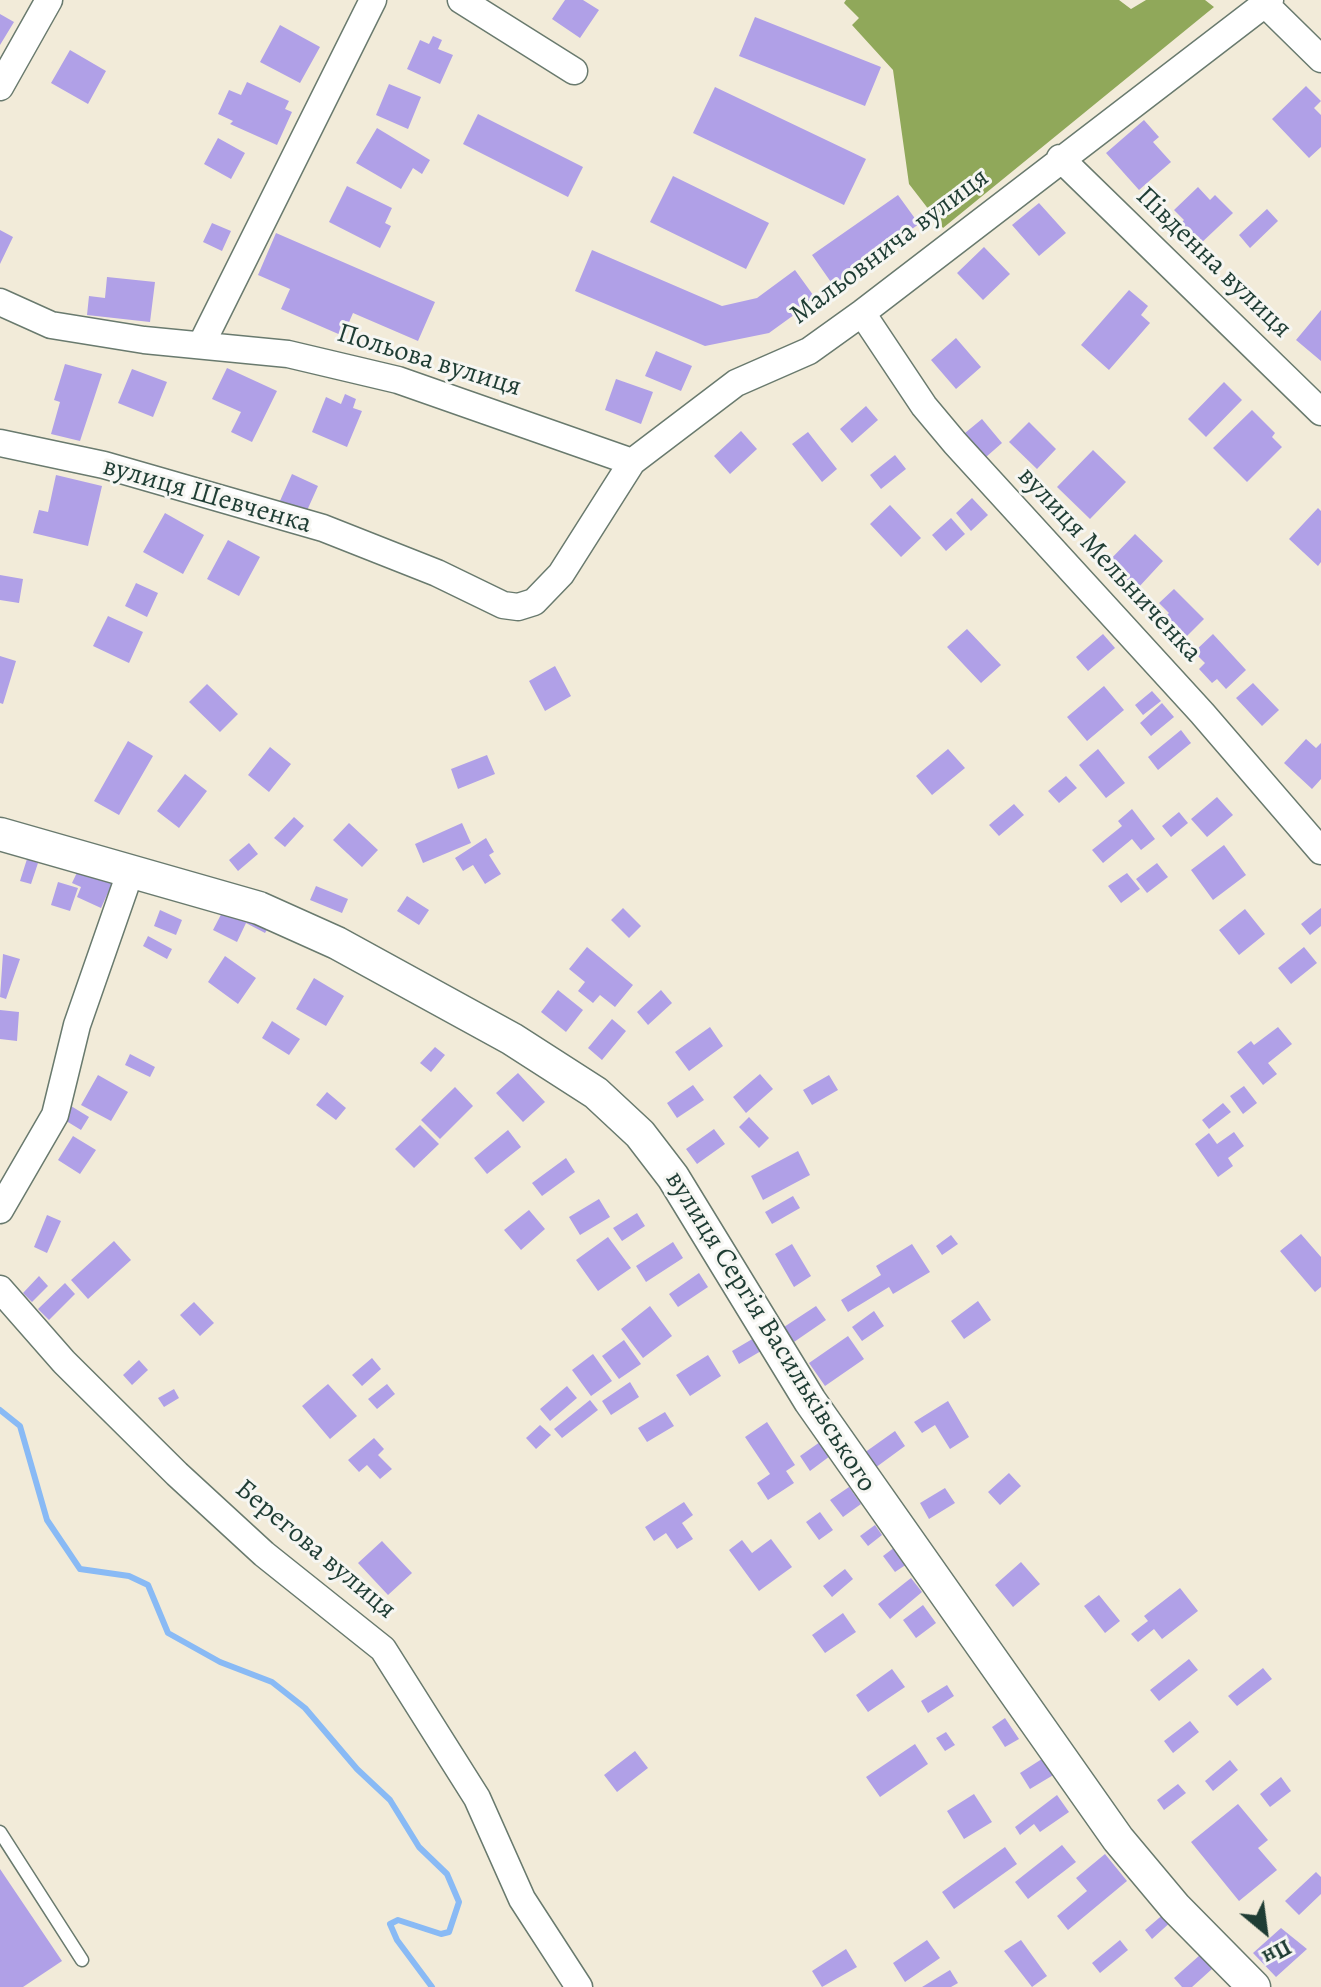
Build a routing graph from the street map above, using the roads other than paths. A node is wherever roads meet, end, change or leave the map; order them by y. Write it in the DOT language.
graph roads {
  1 [pos="49,0"];
  2 [pos="373,0"];
  3 [pos="461,0"];
  4 [pos="1268,2"];
  5 [pos="1321,59"];
  6 [pos="574,71"];
  7 [pos="0,87"];
  8 [pos="1060,158"];
  9 [pos="0,302"];
  10 [pos="862,313"];
  11 [pos="201,345"];
  12 [pos="1321,412"];
  13 [pos="0,443"];
  14 [pos="632,462"];
  15 [pos="409,562"];
  16 [pos="0,834"];
  17 [pos="1321,851"];
  18 [pos="131,870"];
  19 [pos="0,1210"];
  20 [pos="0,1289"];
  21 [pos="0,1832"];
  22 [pos="82,1960"];
  23 [pos="579,1987"];
  24 [pos="1254,1987"];
  1 -- 7 [label="street"];
  2 -- 11 [label="street"];
  3 -- 6 [label="street"];
  4 -- 5 [label="street"];
  4 -- 8 [label="street, Мальовнича вулиця"];
  8 -- 10 [label="street, Мальовнича вулиця"];
  8 -- 12 [label="street, Південна вулиця"];
  9 -- 11 [label="street, Польова вулиця"];
  10 -- 14 [label="street, Мальовнича вулиця"];
  10 -- 17 [label="street, вулиця Мельниченка"];
  11 -- 14 [label="street, Польова вулиця"];
  13 -- 15 [label="street, вулиця Шевченка"];
  14 -- 15 [label="street, Мальовнича вулиця"];
  16 -- 18 [label="street"];
  18 -- 19 [label="street"];
  18 -- 24 [label="street, вулиця Сергія Васильківського"];
  20 -- 23 [label="street, Берегова вулиця"];
  21 -- 22 [label="lane"];
}
